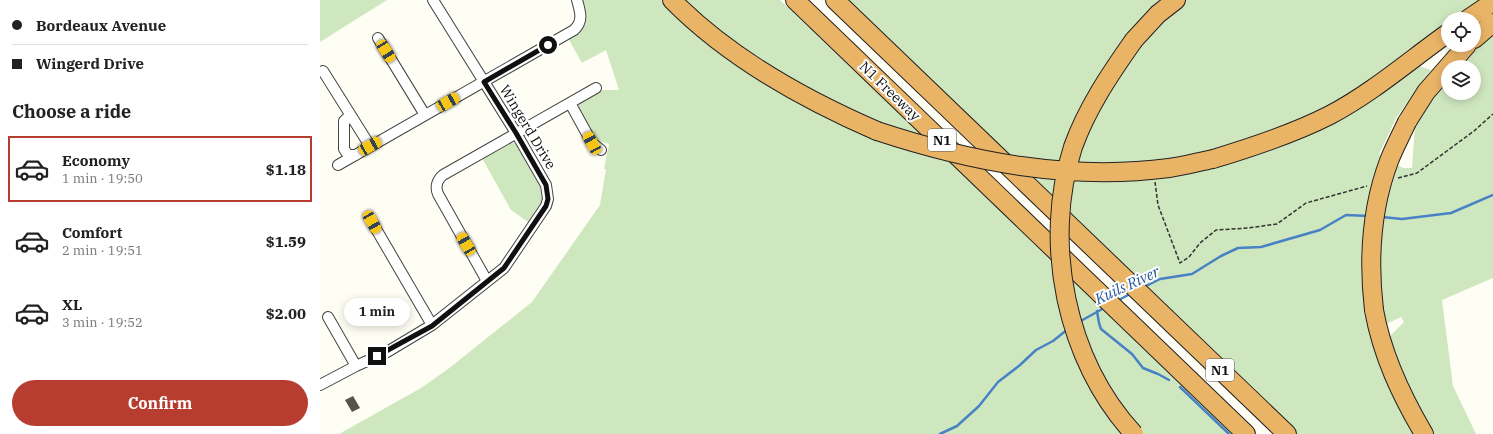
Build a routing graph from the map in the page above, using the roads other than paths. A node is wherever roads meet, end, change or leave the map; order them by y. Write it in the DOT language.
graph roads {
  1 [pos="432,0"];
  2 [pos="577,0"];
  3 [pos="672,0"];
  4 [pos="795,0"];
  5 [pos="835,0"];
  6 [pos="1176,0"];
  7 [pos="1493,2"];
  8 [pos="1478,12"];
  9 [pos="1493,23"];
  10 [pos="1481,33"];
  11 [pos="378,38"];
  12 [pos="1441,38"];
  13 [pos="1461,52"];
  14 [pos="323,71"];
  15 [pos="484,82"];
  16 [pos="596,88"];
  17 [pos="570,103"];
  18 [pos="425,115"];
  19 [pos="353,119"];
  20 [pos="516,133"];
  21 [pos="370,146"];
  22 [pos="601,150"];
  23 [pos="356,155"];
  24 [pos="338,165"];
  25 [pos="372,222"];
  26 [pos="487,281"];
  27 [pos="328,318"];
  28 [pos="432,326"];
  29 [pos="356,366"];
  30 [pos="320,386"];
  31 [pos="1134,434"];
  32 [pos="1246,434"];
  33 [pos="1287,434"];
  34 [pos="1424,434"];
  1 -- 15 [label="street, Wingerd Drive"];
  2 -- 15 [label="street"];
  3 -- 12 [label="highway, bridge"];
  4 -- 32 [label="highway, N1 Freeway / N1"];
  5 -- 33 [label="highway, N1 Freeway / N1"];
  6 -- 31 [label="highway, bridge"];
  7 -- 8 [label="highway"];
  9 -- 10 [label="highway"];
  11 -- 18 [label="street"];
  13 -- 34 [label="highway, bridge"];
  14 -- 19 [label="street"];
  15 -- 18 [label="street"];
  15 -- 20 [label="street, Wingerd Drive"];
  16 -- 17 [label="street"];
  17 -- 20 [label="street"];
  17 -- 22 [label="street"];
  18 -- 21 [label="street"];
  19 -- 21 [label="street"];
  19 -- 23 [label="street"];
  20 -- 26 [label="street, Wingerd Drive"];
  20 -- 26 [label="street"];
  21 -- 23 [label="street"];
  23 -- 24 [label="street"];
  25 -- 28 [label="street"];
  26 -- 28 [label="street, Wingerd Drive"];
  27 -- 29 [label="street"];
  28 -- 29 [label="street, Wingerd Drive"];
  29 -- 30 [label="street, Wingerd Drive"];
}
